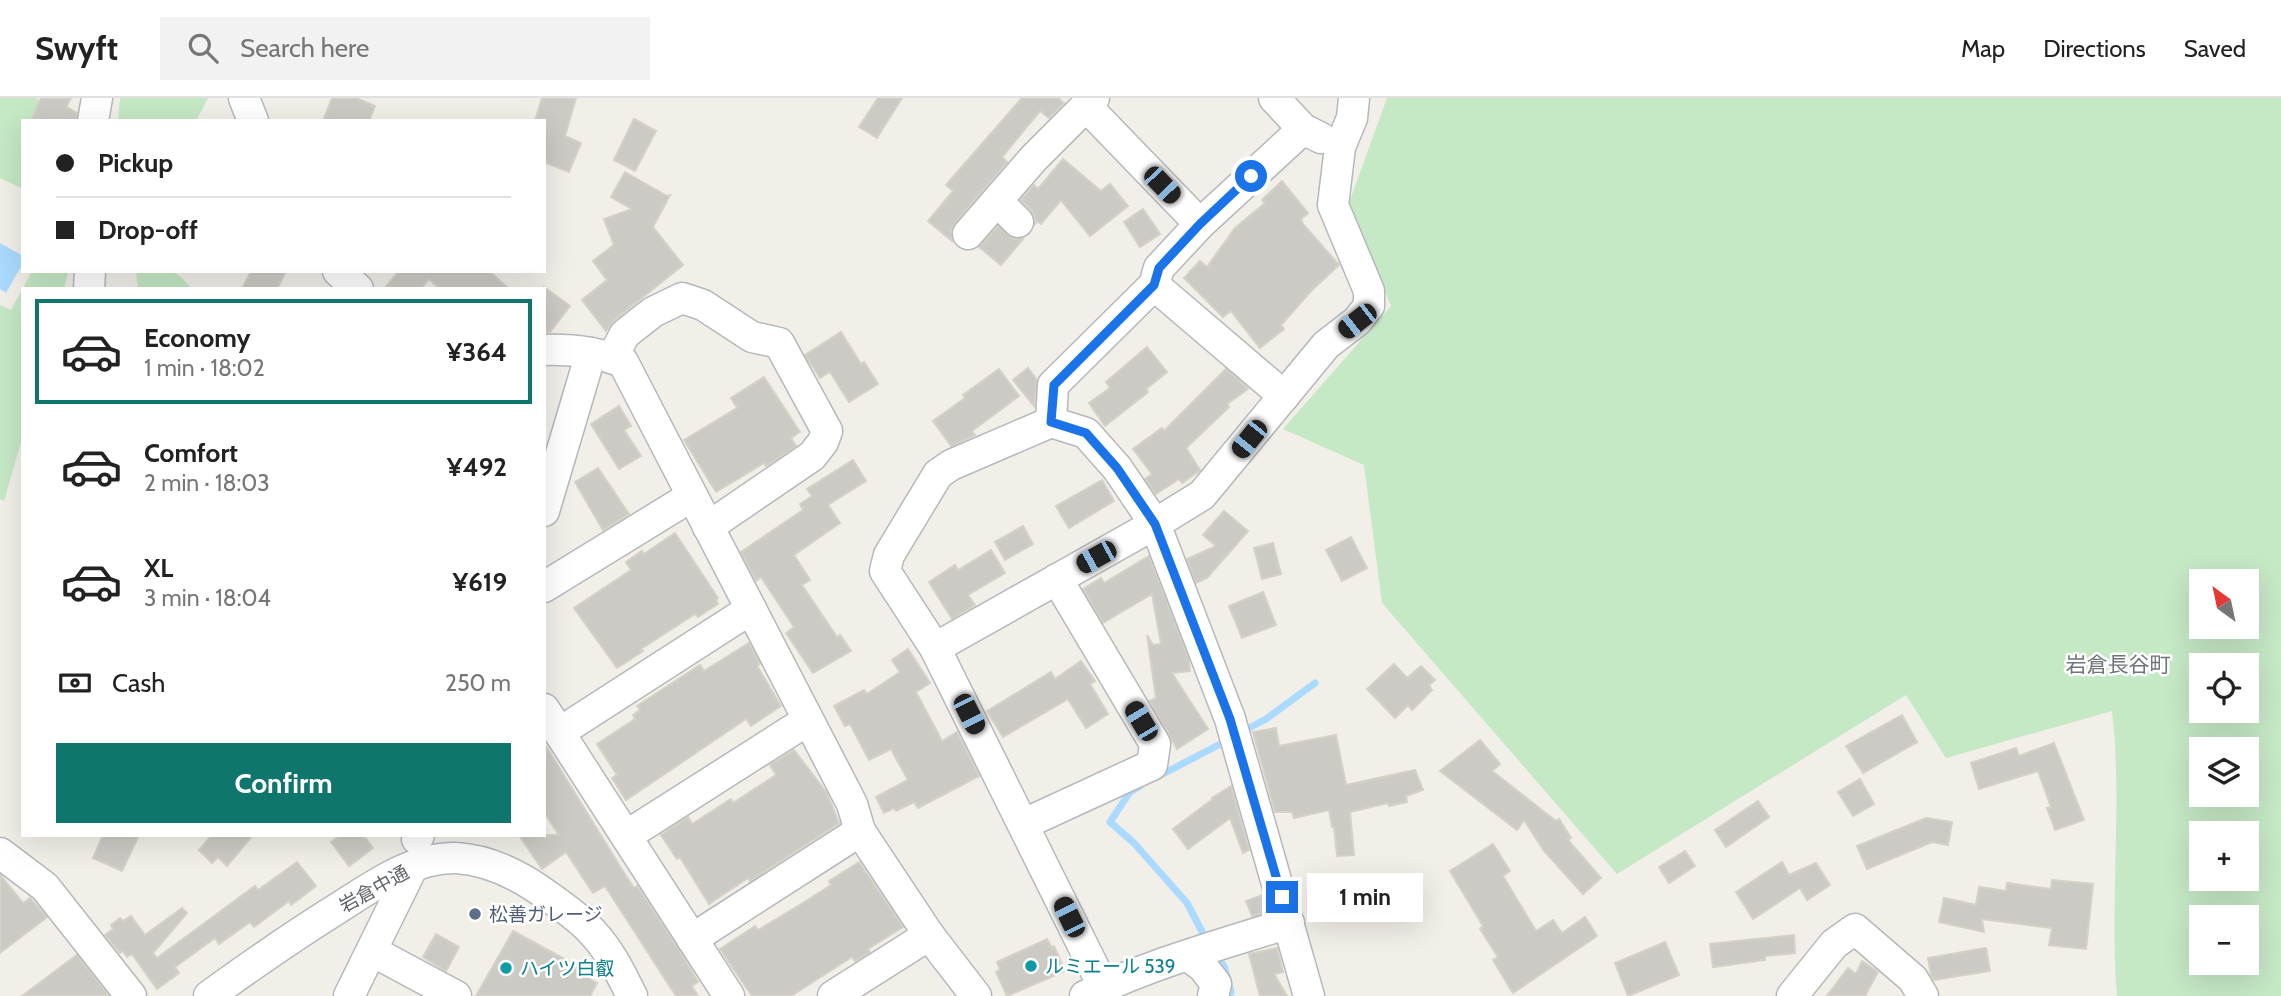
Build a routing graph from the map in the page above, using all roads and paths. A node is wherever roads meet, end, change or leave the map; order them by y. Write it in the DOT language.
graph roads {
  1 [pos="97,98"];
  2 [pos="244,98"];
  3 [pos="1274,98"];
  4 [pos="1354,98"];
  5 [pos="1090,102"];
  6 [pos="93,119"];
  7 [pos="252,119"];
  8 [pos="1303,129"];
  9 [pos="1340,147"];
  10 [pos="997,201"];
  11 [pos="1018,222"];
  12 [pos="1200,224"];
  13 [pos="968,234"];
  14 [pos="340,273"];
  15 [pos="1154,285"];
  16 [pos="356,287"];
  17 [pos="546,350"];
  18 [pos="601,355"];
  19 [pos="1284,396"];
  20 [pos="1051,422"];
  21 [pos="692,496"];
  22 [pos="546,506"];
  23 [pos="1155,524"];
  24 [pos="708,527"];
  25 [pos="1057,579"];
  26 [pos="546,586"];
  27 [pos="751,609"];
  28 [pos="936,648"];
  29 [pos="808,720"];
  30 [pos="552,721"];
  31 [pos="1024,824"];
  32 [pos="860,831"];
  33 [pos="626,836"];
  34 [pos="416,847"];
  35 [pos="0,853"];
  36 [pos="1289,923"];
  37 [pos="929,935"];
  38 [pos="692,939"];
  39 [pos="372,951"];
  40 [pos="1188,956"];
  41 [pos="1094,991"];
  42 [pos="131,996"];
  43 [pos="209,996"];
  44 [pos="349,996"];
  45 [pos="456,996"];
  46 [pos="632,996"];
  47 [pos="729,996"];
  48 [pos="833,996"];
  49 [pos="976,996"];
  50 [pos="1213,996"];
  51 [pos="1310,996"];
  52 [pos="1792,996"];
  53 [pos="1923,996"];
  1 -- 6 [label="street"];
  2 -- 7 [label="street"];
  3 -- 8 [label="street"];
  4 -- 9 [label="street"];
  5 -- 10 [label="street"];
  5 -- 12 [label="street"];
  8 -- 9 [label="street"];
  8 -- 12 [label="street"];
  9 -- 19 [label="street"];
  10 -- 11 [label="street"];
  10 -- 13 [label="street"];
  12 -- 15 [label="street"];
  14 -- 16 [label="street"];
  15 -- 19 [label="street"];
  15 -- 20 [label="street"];
  17 -- 18 [label="street"];
  18 -- 21 [label="street"];
  18 -- 22 [label="street"];
  18 -- 24 [label="street"];
  19 -- 23 [label="street"];
  20 -- 23 [label="street"];
  20 -- 28 [label="street"];
  21 -- 24 [label="street"];
  21 -- 26 [label="street"];
  23 -- 25 [label="street"];
  23 -- 36 [label="street"];
  24 -- 27 [label="street"];
  25 -- 28 [label="street"];
  25 -- 31 [label="street"];
  27 -- 29 [label="street"];
  27 -- 30 [label="street"];
  28 -- 31 [label="street"];
  29 -- 32 [label="street"];
  29 -- 33 [label="street"];
  30 -- 33 [label="street"];
  31 -- 41 [label="street"];
  32 -- 37 [label="street"];
  32 -- 38 [label="street"];
  33 -- 38 [label="street"];
  34 -- 39 [label="street"];
  34 -- 43 [label="street, 岩倉中通"];
  34 -- 46 [label="street, 岩倉中通"];
  35 -- 42 [label="street"];
  36 -- 40 [label="street"];
  36 -- 51 [label="street"];
  37 -- 48 [label="street"];
  37 -- 49 [label="street"];
  38 -- 47 [label="street"];
  39 -- 44 [label="street"];
  39 -- 45 [label="street"];
  40 -- 41 [label="street"];
  40 -- 50 [label="street"];
  52 -- 53 [label="street"];
}
